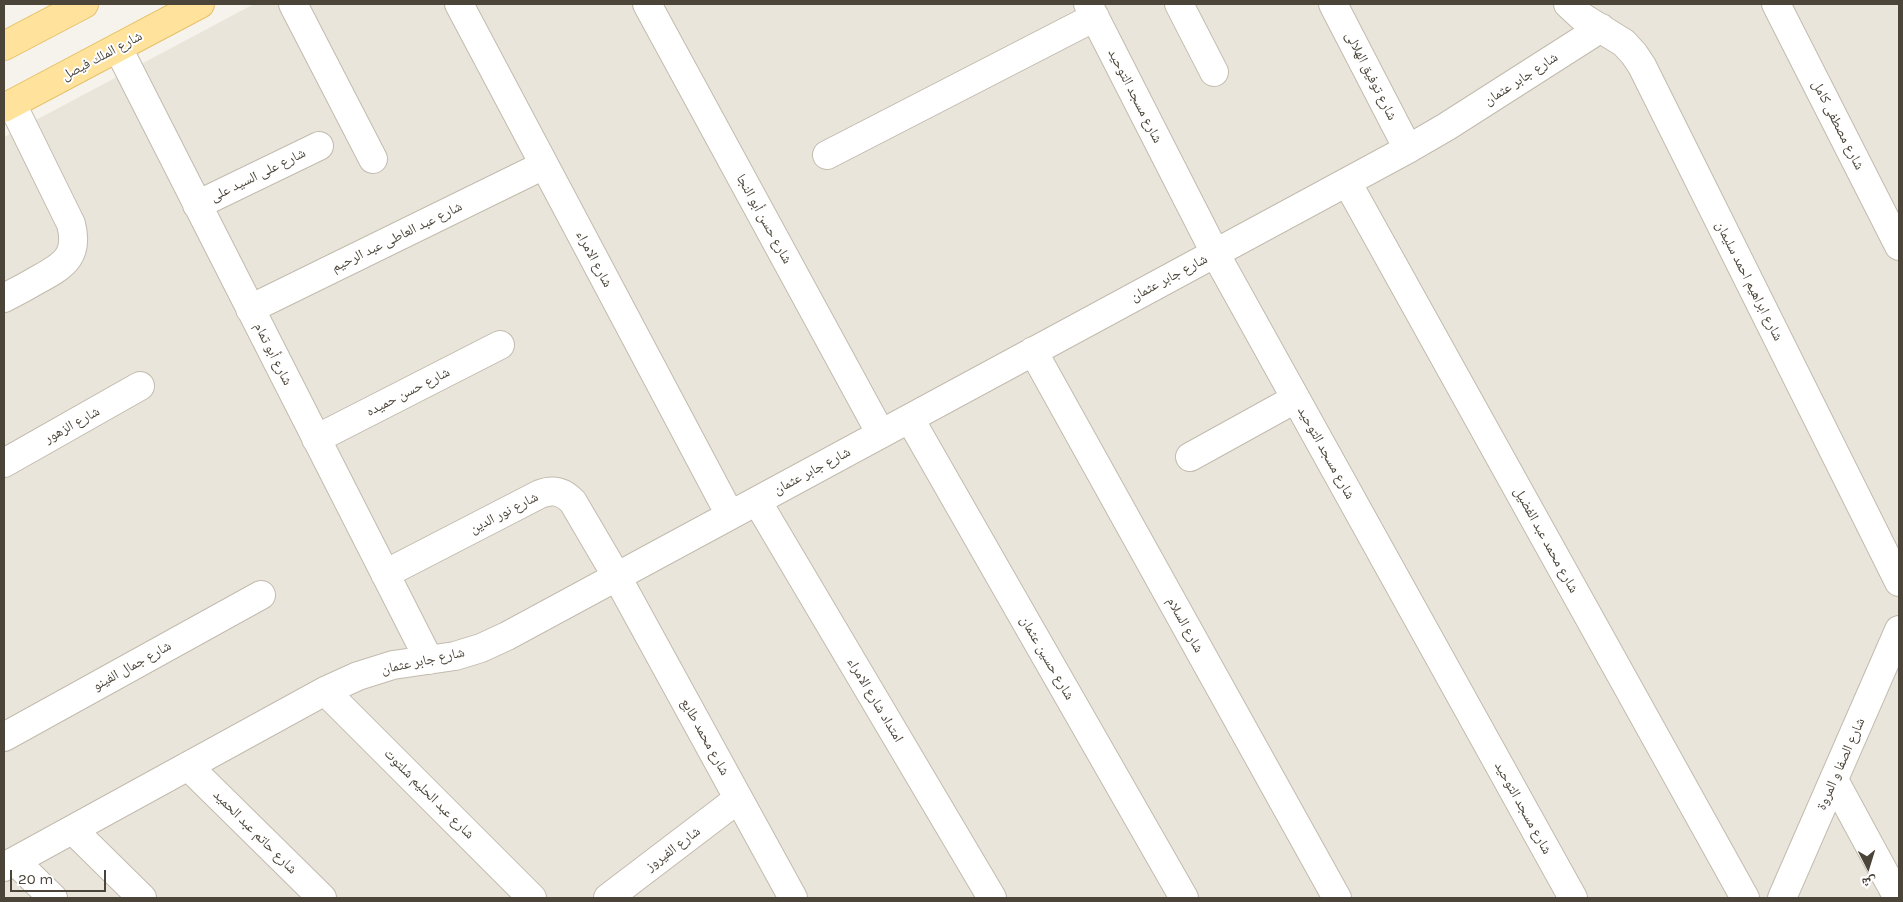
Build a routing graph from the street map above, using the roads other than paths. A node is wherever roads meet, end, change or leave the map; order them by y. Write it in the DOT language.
graph roads {
  1 [pos="84,4"];
  2 [pos="200,4"];
  3 [pos="293,4"];
  4 [pos="458,4"];
  5 [pos="647,4"];
  6 [pos="1179,4"];
  7 [pos="1333,4"];
  8 [pos="1568,4"];
  9 [pos="1776,4"];
  10 [pos="1092,10"];
  11 [pos="1601,28"];
  12 [pos="4,46"];
  13 [pos="118,48"];
  14 [pos="1214,72"];
  15 [pos="8,106"];
  16 [pos="319,146"];
  17 [pos="1408,149"];
  18 [pos="827,155"];
  19 [pos="373,159"];
  20 [pos="544,165"];
  21 [pos="1348,182"];
  22 [pos="198,205"];
  23 [pos="1899,246"];
  24 [pos="1215,254"];
  25 [pos="4,298"];
  26 [pos="250,309"];
  27 [pos="500,346"];
  28 [pos="1033,351"];
  29 [pos="140,386"];
  30 [pos="1296,399"];
  31 [pos="910,418"];
  32 [pos="881,434"];
  33 [pos="316,439"];
  34 [pos="1190,457"];
  35 [pos="4,463"];
  36 [pos="757,501"];
  37 [pos="730,515"];
  38 [pos="385,574"];
  39 [pos="617,577"];
  40 [pos="1899,582"];
  41 [pos="261,596"];
  42 [pos="1899,630"];
  43 [pos="429,660"];
  44 [pos="325,691"];
  45 [pos="4,737"];
  46 [pos="188,766"];
  47 [pos="1834,780"];
  48 [pos="738,799"];
  49 [pos="73,830"];
  50 [pos="10,864"];
  51 [pos="984,895"];
  52 [pos="53,898"];
  53 [pos="142,898"];
  54 [pos="322,898"];
  55 [pos="532,898"];
  56 [pos="608,898"];
  57 [pos="793,898"];
  58 [pos="1184,898"];
  59 [pos="1337,898"];
  60 [pos="1573,898"];
  61 [pos="1745,898"];
  62 [pos="1782,898"];
  63 [pos="1898,898"];
  1 -- 12 [label="main road"];
  2 -- 13 [label="main road, شارع الملك فيصل"];
  3 -- 19 [label="street"];
  4 -- 20 [label="street, شارع الامراء"];
  5 -- 32 [label="street, شارع حسن أبو النجا"];
  6 -- 14 [label="street"];
  7 -- 17 [label="street, شارع توفيق الهلالى"];
  8 -- 11 [label="street, شارع ابراهيم احمد سليمان"];
  9 -- 23 [label="street, شارع مصطفى كامل"];
  10 -- 18 [label="street"];
  10 -- 24 [label="street, شارع مسجد التوحيد"];
  11 -- 17 [label="street, شارع جابر عثمان"];
  11 -- 40 [label="street, شارع ابراهيم احمد سليمان"];
  13 -- 15 [label="main road, شارع الملك فيصل"];
  13 -- 22 [label="street, شارع أبو تمام"];
  15 -- 25 [label="street"];
  16 -- 22 [label="street, شارع على السيد على"];
  17 -- 21 [label="street, شارع جابر عثمان"];
  20 -- 26 [label="street, شارع عبد العاطى عبد الرحيم"];
  20 -- 37 [label="street, شارع الامراء"];
  21 -- 24 [label="street, شارع جابر عثمان"];
  21 -- 61 [label="street, شارع محمد عبد الفضيل"];
  22 -- 26 [label="street, شارع أبو تمام"];
  24 -- 28 [label="street, شارع جابر عثمان"];
  24 -- 30 [label="street, شارع مسجد التوحيد"];
  26 -- 33 [label="street, شارع أبو تمام"];
  27 -- 33 [label="street, شارع حسن حميده"];
  28 -- 31 [label="street, شارع جابر عثمان"];
  28 -- 59 [label="street, شارع السلام"];
  29 -- 35 [label="street, شارع الزهور"];
  30 -- 34 [label="street"];
  30 -- 60 [label="street, شارع مسجد التوحيد"];
  31 -- 32 [label="street, شارع جابر عثمان"];
  31 -- 58 [label="street, شارع حسين عثمان"];
  32 -- 36 [label="street, شارع جابر عثمان"];
  33 -- 38 [label="street, شارع أبو تمام"];
  36 -- 37 [label="street, شارع جابر عثمان"];
  36 -- 51 [label="street, امتداد شارع الامراء"];
  37 -- 39 [label="street, شارع جابر عثمان"];
  38 -- 39 [label="street, شارع نور الدين"];
  38 -- 43 [label="street, شارع أبو تمام"];
  39 -- 43 [label="street, شارع جابر عثمان"];
  39 -- 48 [label="street, شارع محمد طايع"];
  41 -- 45 [label="street, شارع جمال الفينو"];
  42 -- 47 [label="street, شارع الصفا و المروة"];
  43 -- 44 [label="street, شارع جابر عثمان"];
  44 -- 46 [label="street, شارع جابر عثمان"];
  44 -- 55 [label="street, شارع عبد الحليم شلتوت"];
  46 -- 49 [label="street, شارع جابر عثمان"];
  46 -- 54 [label="street, شارع حاتم عبد الحميد"];
  47 -- 62 [label="street, شارع الصفا و المروة"];
  47 -- 63 [label="street"];
  48 -- 56 [label="street, شارع الفيروز"];
  48 -- 57 [label="street, شارع محمد طايع"];
  49 -- 50 [label="street, شارع جابر عثمان"];
  49 -- 53 [label="street"];
  50 -- 52 [label="street"];
}
